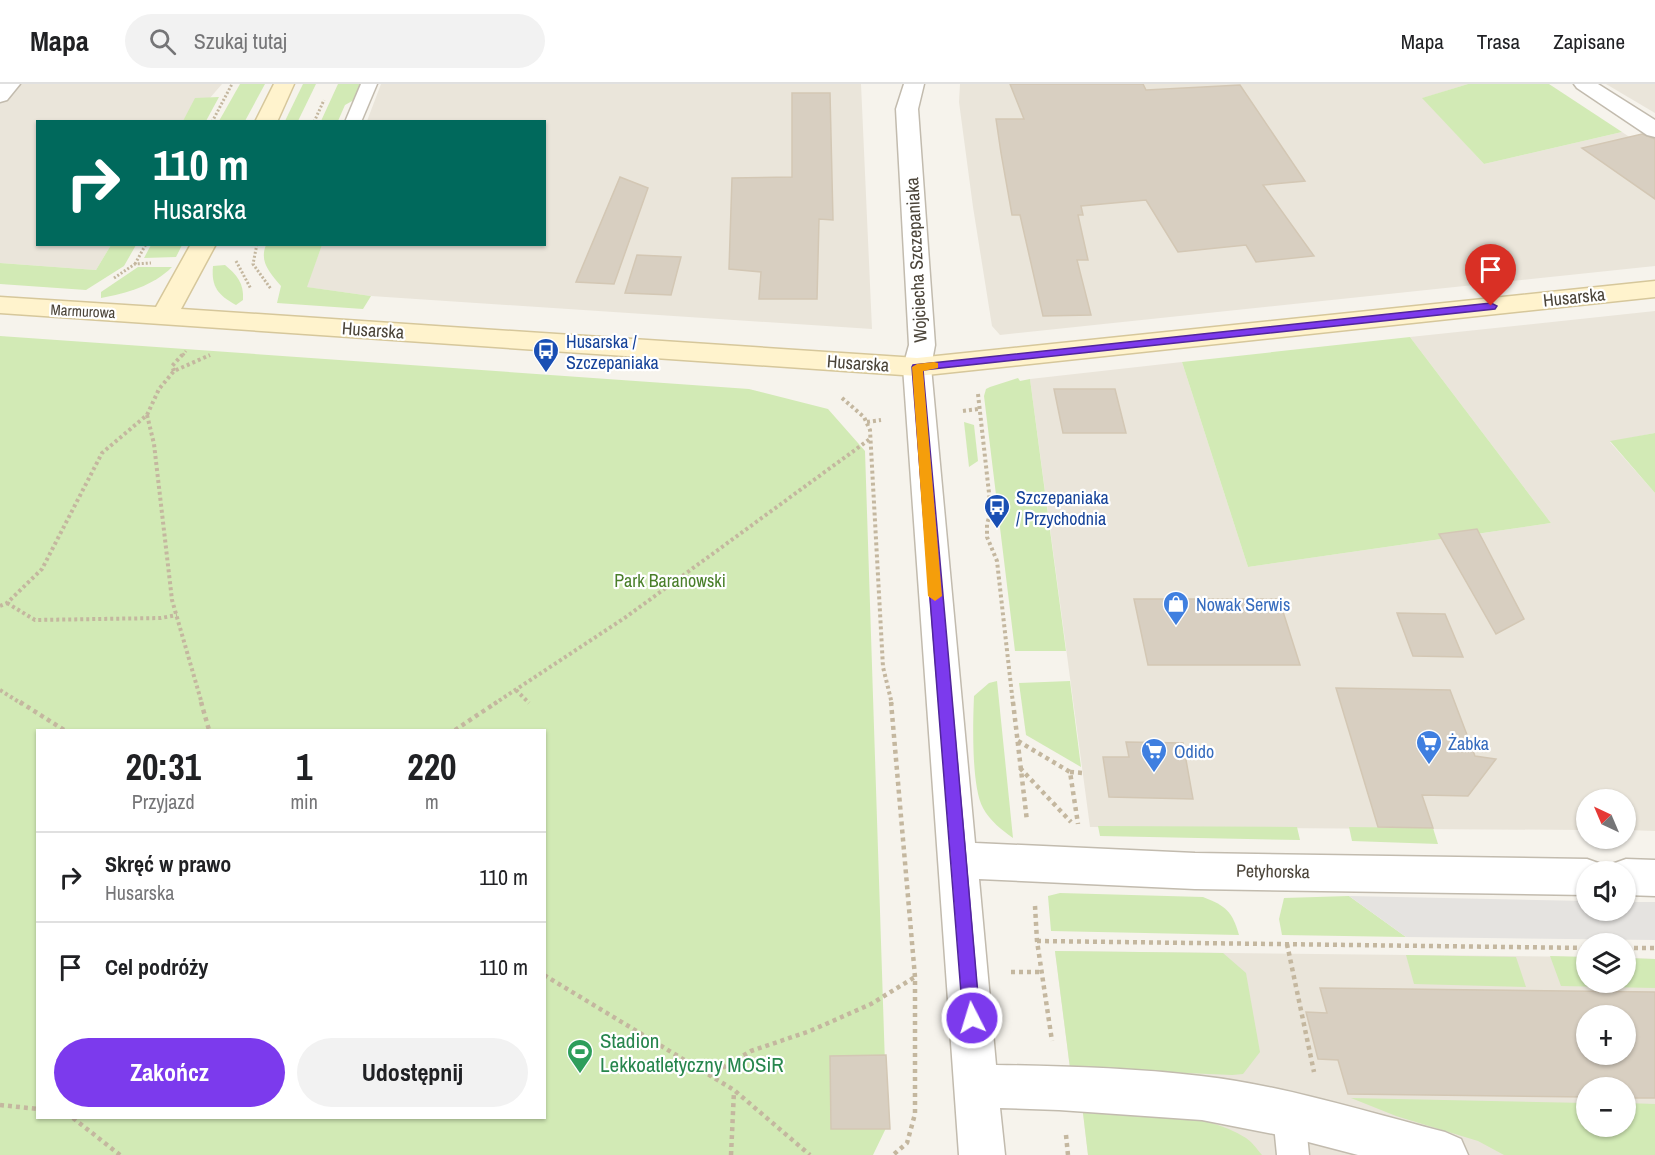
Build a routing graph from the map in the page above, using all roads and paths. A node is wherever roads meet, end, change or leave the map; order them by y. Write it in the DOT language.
graph roads {
  1 [pos="10,84"];
  2 [pos="232,84"];
  3 [pos="284,84"];
  4 [pos="369,84"];
  5 [pos="914,84"];
  6 [pos="1584,84"];
  7 [pos="0,96"];
  8 [pos="213,120"];
  9 [pos="267,120"];
  10 [pos="354,120"];
  11 [pos="1655,130"];
  12 [pos="145,246"];
  13 [pos="203,246"];
  14 [pos="257,246"];
  15 [pos="236,261"];
  16 [pos="155,263"];
  17 [pos="135,264"];
  18 [pos="108,282"];
  19 [pos="1655,288"];
  20 [pos="253,292"];
  21 [pos="272,293"];
  22 [pos="0,305"];
  23 [pos="165,315"];
  24 [pos="190,348"];
  25 [pos="917,367"];
  26 [pos="980,389"];
  27 [pos="978,409"];
  28 [pos="963,411"];
  29 [pos="147,415"];
  30 [pos="881,420"];
  31 [pos="867,422"];
  32 [pos="7,603"];
  33 [pos="0,606"];
  34 [pos="177,615"];
  35 [pos="0,690"];
  36 [pos="516,690"];
  37 [pos="529,702"];
  38 [pos="62,729"];
  39 [pos="209,729"];
  40 [pos="457,729"];
  41 [pos="1017,740"];
  42 [pos="1020,768"];
  43 [pos="1070,772"];
  44 [pos="1083,773"];
  45 [pos="1028,828"];
  46 [pos="960,860"];
  47 [pos="1576,877"];
  48 [pos="1636,877"];
  49 [pos="1655,878"];
  50 [pos="1034,899"];
  51 [pos="1287,944"];
  52 [pos="1576,948"];
  53 [pos="1636,948"];
  54 [pos="1655,948"];
  55 [pos="1007,972"];
  56 [pos="1041,972"];
  57 [pos="546,976"];
  58 [pos="915,977"];
  59 [pos="709,1076"];
  60 [pos="1320,1082"];
  61 [pos="977,1086"];
  62 [pos="734,1090"];
  63 [pos="0,1105"];
  64 [pos="36,1108"];
  65 [pos="74,1119"];
  66 [pos="1291,1135"];
  67 [pos="120,1155"];
  68 [pos="730,1155"];
  69 [pos="810,1155"];
  70 [pos="893,1155"];
  71 [pos="982,1155"];
  72 [pos="1445,1155"];
  1 -- 7 [label="street"];
  2 -- 8 [label="path"];
  3 -- 9 [label="main road"];
  4 -- 10 [label="lane"];
  5 -- 25 [label="street, Wojciecha Szczepaniaka"];
  6 -- 11 [label="street"];
  12 -- 17 [label="path"];
  13 -- 23 [label="main road"];
  14 -- 21 [label="path"];
  15 -- 20 [label="path"];
  16 -- 17 [label="path"];
  17 -- 18 [label="path"];
  19 -- 25 [label="main road, Husarska"];
  22 -- 23 [label="main road, Marmurowa"];
  23 -- 25 [label="main road, Husarska"];
  24 -- 29 [label="path"];
  25 -- 46 [label="street, Wojciecha Szczepaniaka"];
  26 -- 27 [label="path"];
  27 -- 28 [label="path"];
  27 -- 41 [label="path"];
  29 -- 32 [label="path"];
  29 -- 34 [label="path"];
  30 -- 31 [label="path"];
  32 -- 33 [label="path"];
  32 -- 34 [label="path"];
  34 -- 39 [label="path"];
  35 -- 38 [label="path"];
  36 -- 37 [label="path"];
  36 -- 40 [label="path"];
  36 -- 58 [label="path"];
  41 -- 42 [label="path"];
  41 -- 43 [label="path"];
  42 -- 43 [label="path"];
  42 -- 45 [label="path"];
  43 -- 44 [label="path"];
  46 -- 47 [label="street, Petyhorska"];
  46 -- 61 [label="street, Wojciecha Szczepaniaka"];
  48 -- 49 [label="street"];
  50 -- 51 [label="path"];
  51 -- 52 [label="path"];
  51 -- 60 [label="path"];
  53 -- 54 [label="path"];
  55 -- 56 [label="path"];
  57 -- 59 [label="path"];
  58 -- 59 [label="path"];
  58 -- 70 [label="path"];
  59 -- 62 [label="path"];
  61 -- 66 [label="street"];
  61 -- 71 [label="street, Wojciecha Szczepaniaka"];
  62 -- 68 [label="path"];
  62 -- 69 [label="path"];
  63 -- 64 [label="path"];
  65 -- 67 [label="path"];
  66 -- 72 [label="street"];
}
